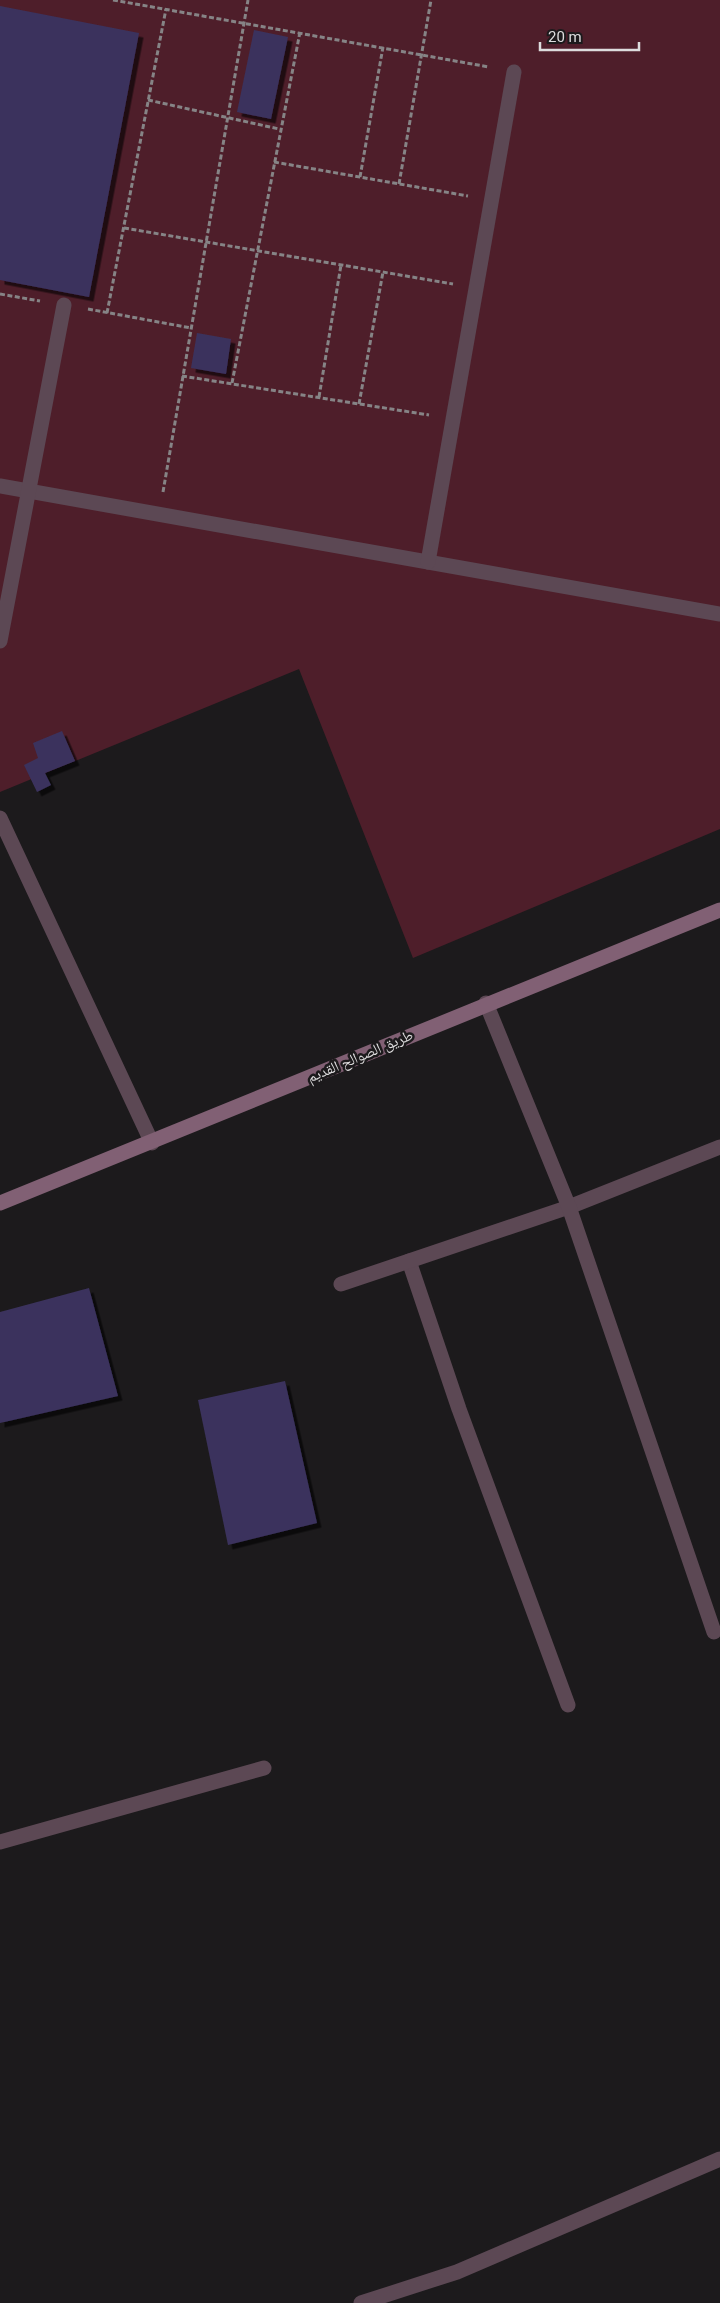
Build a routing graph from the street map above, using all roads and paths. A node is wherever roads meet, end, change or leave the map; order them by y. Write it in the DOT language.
graph roads {
  1 [pos="115,0"];
  2 [pos="248,0"];
  3 [pos="432,0"];
  4 [pos="166,9"];
  5 [pos="244,22"];
  6 [pos="300,32"];
  7 [pos="383,47"];
  8 [pos="422,54"];
  9 [pos="514,72"];
  10 [pos="148,100"];
  11 [pos="227,117"];
  12 [pos="280,129"];
  13 [pos="274,162"];
  14 [pos="360,178"];
  15 [pos="399,184"];
  16 [pos="491,200"];
  17 [pos="124,228"];
  18 [pos="206,242"];
  19 [pos="257,250"];
  20 [pos="341,265"];
  21 [pos="383,272"];
  22 [pos="476,288"];
  23 [pos="0,294"];
  24 [pos="64,305"];
  25 [pos="107,313"];
  26 [pos="191,328"];
  27 [pos="182,376"];
  28 [pos="232,384"];
  29 [pos="319,397"];
  30 [pos="359,404"];
  31 [pos="454,419"];
  32 [pos="0,486"];
  33 [pos="28,491"];
  34 [pos="159,514"];
  35 [pos="428,562"];
  36 [pos="720,614"];
  37 [pos="0,640"];
  38 [pos="0,818"];
  39 [pos="720,910"];
  40 [pos="486,1004"];
  41 [pos="152,1142"];
  42 [pos="720,1147"];
  43 [pos="0,1203"];
  44 [pos="569,1207"];
  45 [pos="409,1261"];
  46 [pos="341,1284"];
  47 [pos="714,1632"];
  48 [pos="568,1705"];
  49 [pos="264,1768"];
  50 [pos="0,1842"];
  51 [pos="720,2159"];
  52 [pos="361,2303"];
  1 -- 4 [label="path"];
  2 -- 5 [label="path"];
  3 -- 8 [label="path"];
  4 -- 5 [label="path"];
  4 -- 10 [label="path"];
  5 -- 6 [label="path"];
  5 -- 11 [label="path"];
  6 -- 7 [label="path"];
  6 -- 12 [label="path"];
  7 -- 8 [label="path"];
  7 -- 14 [label="path"];
  8 -- 9 [label="path"];
  8 -- 15 [label="path"];
  9 -- 16 [label="street"];
  10 -- 11 [label="path"];
  10 -- 17 [label="path"];
  11 -- 12 [label="path"];
  11 -- 18 [label="path"];
  12 -- 13 [label="path"];
  13 -- 14 [label="path"];
  13 -- 19 [label="path"];
  14 -- 15 [label="path"];
  15 -- 16 [label="path"];
  16 -- 22 [label="street"];
  17 -- 18 [label="path"];
  17 -- 25 [label="path"];
  18 -- 19 [label="path"];
  18 -- 26 [label="path"];
  19 -- 20 [label="path"];
  19 -- 28 [label="path"];
  20 -- 21 [label="path"];
  20 -- 29 [label="path"];
  21 -- 22 [label="path"];
  21 -- 30 [label="path"];
  22 -- 31 [label="street"];
  23 -- 24 [label="path"];
  24 -- 25 [label="path"];
  24 -- 33 [label="street"];
  25 -- 26 [label="path"];
  26 -- 27 [label="path"];
  27 -- 28 [label="path"];
  27 -- 34 [label="path"];
  28 -- 29 [label="path"];
  29 -- 30 [label="path"];
  30 -- 31 [label="path"];
  31 -- 35 [label="street"];
  32 -- 33 [label="street"];
  33 -- 34 [label="street"];
  33 -- 37 [label="street"];
  34 -- 35 [label="street"];
  35 -- 36 [label="street"];
  38 -- 41 [label="street"];
  39 -- 40 [label="main road, طريق الصوالح القديم"];
  40 -- 41 [label="main road, طريق الصوالح القديم"];
  40 -- 44 [label="street"];
  41 -- 43 [label="main road, طريق الصوالح القديم"];
  42 -- 44 [label="street"];
  44 -- 45 [label="street"];
  44 -- 47 [label="street"];
  45 -- 46 [label="street"];
  45 -- 48 [label="street"];
  49 -- 50 [label="street"];
  51 -- 52 [label="street"];
}
